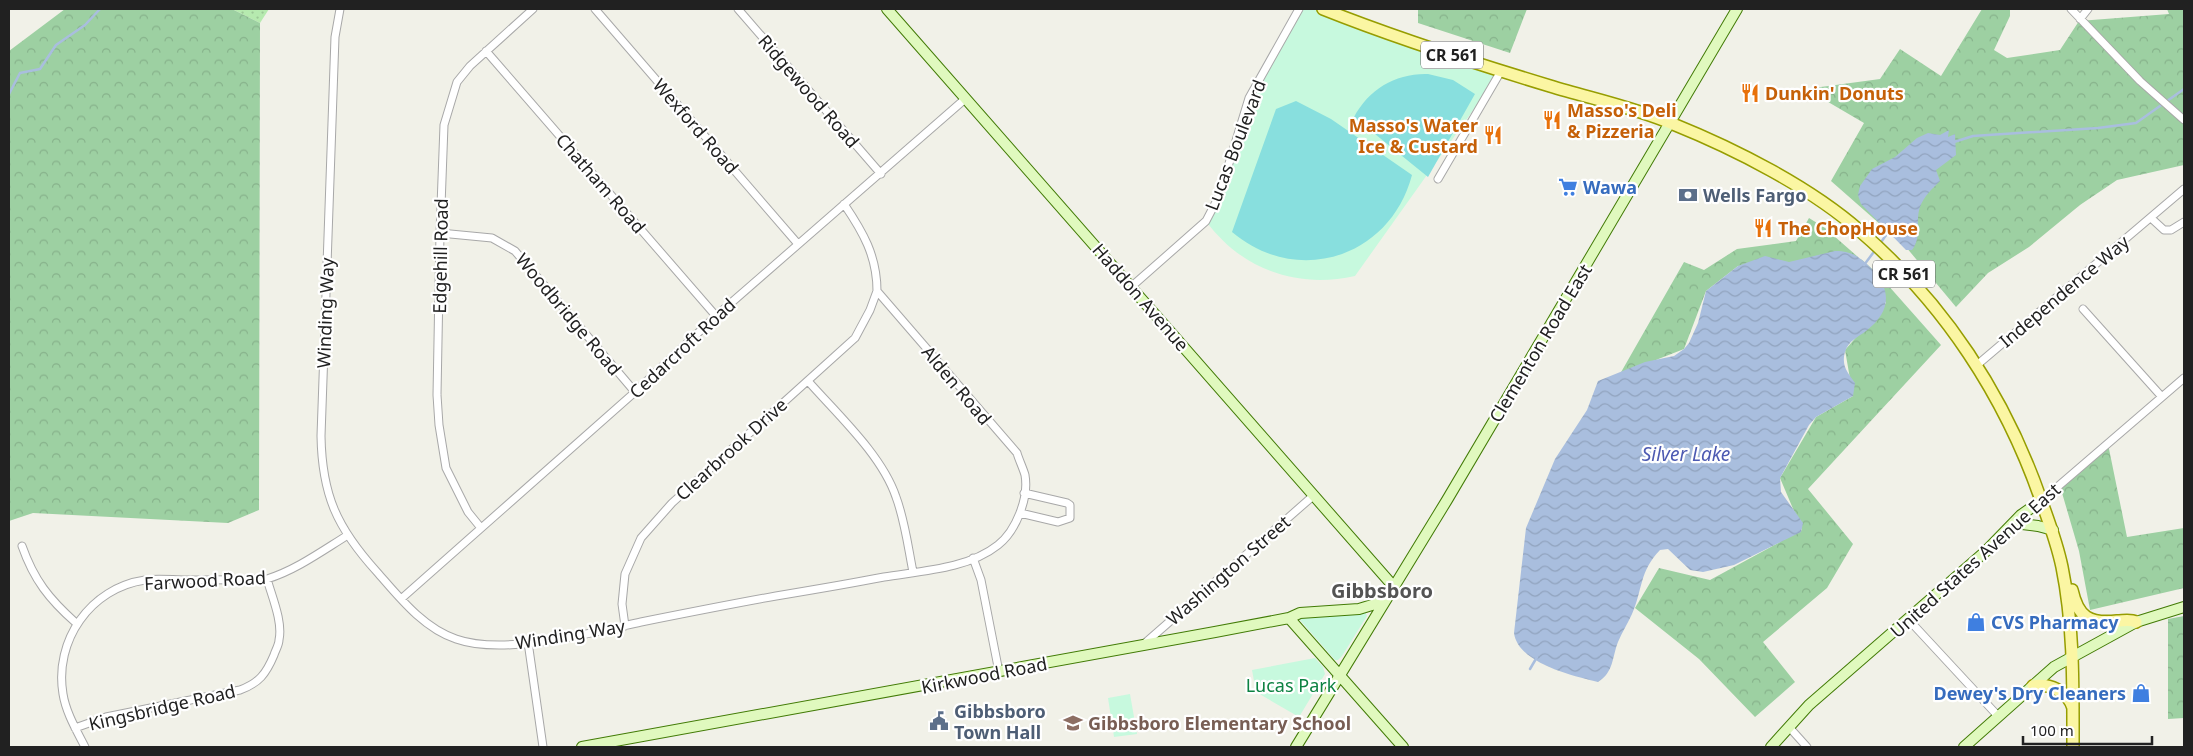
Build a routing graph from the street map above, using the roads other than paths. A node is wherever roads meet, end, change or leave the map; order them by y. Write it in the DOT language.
graph roads {
  1 [pos="340,9"];
  2 [pos="533,9"];
  3 [pos="595,9"];
  4 [pos="738,9"];
  5 [pos="887,9"];
  6 [pos="1299,9"];
  7 [pos="1323,9"];
  8 [pos="1738,9"];
  9 [pos="2071,9"];
  10 [pos="2088,9"];
  11 [pos="2080,18"];
  12 [pos="486,51"];
  13 [pos="1501,72"];
  14 [pos="965,98"];
  15 [pos="2184,120"];
  16 [pos="1670,122"];
  17 [pos="880,174"];
  18 [pos="1438,179"];
  19 [pos="2184,189"];
  20 [pos="844,204"];
  21 [pos="2151,218"];
  22 [pos="2184,222"];
  23 [pos="440,233"];
  24 [pos="798,244"];
  25 [pos="1132,287"];
  26 [pos="876,291"];
  27 [pos="2083,309"];
  28 [pos="716,316"];
  29 [pos="1977,365"];
  30 [pos="2184,378"];
  31 [pos="808,381"];
  32 [pos="635,392"];
  33 [pos="2162,397"];
  34 [pos="1024,493"];
  35 [pos="1313,496"];
  36 [pos="2041,501"];
  37 [pos="1020,513"];
  38 [pos="2014,523"];
  39 [pos="482,528"];
  40 [pos="2052,530"];
  41 [pos="348,535"];
  42 [pos="22,546"];
  43 [pos="973,558"];
  44 [pos="2063,571"];
  45 [pos="913,572"];
  46 [pos="267,579"];
  47 [pos="1394,587"];
  48 [pos="401,599"];
  49 [pos="1385,601"];
  50 [pos="2184,607"];
  51 [pos="1289,618"];
  52 [pos="1908,620"];
  53 [pos="2136,622"];
  54 [pos="76,623"];
  55 [pos="626,626"];
  56 [pos="528,642"];
  57 [pos="1142,645"];
  58 [pos="2072,657"];
  59 [pos="999,672"];
  60 [pos="1339,675"];
  61 [pos="2033,686"];
  62 [pos="2073,709"];
  63 [pos="1998,716"];
  64 [pos="1789,727"];
  65 [pos="75,728"];
  66 [pos="85,747"];
  67 [pos="544,747"];
  68 [pos="582,747"];
  69 [pos="1296,747"];
  70 [pos="1403,747"];
  71 [pos="1771,747"];
  72 [pos="1806,747"];
  73 [pos="1964,747"];
  74 [pos="2073,747"];
  1 -- 41 [label="street, Winding Way"];
  2 -- 12 [label="street, Edgehill Road"];
  3 -- 24 [label="street, Wexford Road"];
  4 -- 17 [label="street, Ridgewood Road"];
  5 -- 14 [label="street, Haddon Avenue"];
  6 -- 25 [label="street, Lucas Boulevard"];
  7 -- 13 [label="main road, CR 561"];
  8 -- 16 [label="street, Clementon Road East"];
  9 -- 11 [label="street"];
  10 -- 11 [label="street"];
  11 -- 15 [label="street"];
  12 -- 23 [label="street, Edgehill Road"];
  12 -- 28 [label="street, Chatham Road"];
  13 -- 16 [label="main road, CR 561"];
  13 -- 18 [label="street"];
  14 -- 17 [label="street, Cedarcroft Road"];
  14 -- 25 [label="street, Haddon Avenue"];
  16 -- 29 [label="main road, CR 561"];
  16 -- 47 [label="street, Clementon Road East"];
  17 -- 20 [label="street, Cedarcroft Road"];
  19 -- 21 [label="street, Independence Way"];
  20 -- 24 [label="street, Cedarcroft Road"];
  20 -- 26 [label="street"];
  21 -- 22 [label="street"];
  21 -- 29 [label="street, Independence Way"];
  23 -- 32 [label="street, Woodbridge Road"];
  23 -- 39 [label="street, Edgehill Road"];
  24 -- 28 [label="street, Cedarcroft Road"];
  25 -- 35 [label="street, Haddon Avenue"];
  26 -- 31 [label="street, Clearbrook Drive"];
  26 -- 34 [label="street, Alden Road"];
  27 -- 33 [label="street"];
  28 -- 32 [label="street, Cedarcroft Road"];
  29 -- 36 [label="main road, CR 561"];
  30 -- 33 [label="street, United States Avenue East"];
  31 -- 45 [label="street"];
  31 -- 55 [label="street, Clearbrook Drive"];
  32 -- 39 [label="street, Cedarcroft Road"];
  33 -- 36 [label="street, United States Avenue East"];
  34 -- 37 [label="street, Alden Road"];
  34 -- 37 [label="street"];
  35 -- 47 [label="street, Haddon Avenue"];
  35 -- 57 [label="street, Washington Street"];
  36 -- 38 [label="street, United States Avenue East"];
  36 -- 40 [label="main road, CR 561"];
  37 -- 43 [label="street, Alden Road"];
  38 -- 40 [label="street"];
  38 -- 52 [label="street, United States Avenue East"];
  39 -- 48 [label="street, Cedarcroft Road"];
  40 -- 44 [label="main road, CR 561"];
  41 -- 46 [label="street, Farwood Road"];
  41 -- 48 [label="street, Winding Way"];
  42 -- 54 [label="street"];
  43 -- 45 [label="street, Winding Way"];
  43 -- 59 [label="street"];
  44 -- 53 [label="main road"];
  44 -- 58 [label="main road, CR 561"];
  45 -- 55 [label="street, Winding Way"];
  46 -- 54 [label="street, Farwood Road"];
  46 -- 65 [label="street, Kingsbridge Road"];
  47 -- 49 [label="street, Clementon Road East"];
  48 -- 56 [label="street, Winding Way"];
  49 -- 51 [label="street, Kirkwood Road"];
  49 -- 60 [label="street, Clementon Road East"];
  50 -- 53 [label="street"];
  51 -- 57 [label="street, Kirkwood Road"];
  51 -- 60 [label="street"];
  52 -- 63 [label="street"];
  52 -- 64 [label="street, United States Avenue East"];
  53 -- 58 [label="street"];
  54 -- 65 [label="street, Farwood Road"];
  55 -- 56 [label="street, Winding Way"];
  56 -- 67 [label="street"];
  57 -- 59 [label="street, Kirkwood Road"];
  58 -- 61 [label="street"];
  58 -- 62 [label="main road, CR 561"];
  59 -- 68 [label="street, Kirkwood Road"];
  60 -- 69 [label="street, Clementon Road East"];
  60 -- 70 [label="street"];
  61 -- 62 [label="main road"];
  61 -- 63 [label="street"];
  62 -- 74 [label="main road, CR 561"];
  63 -- 73 [label="street"];
  64 -- 71 [label="street, United States Avenue East"];
  64 -- 72 [label="street"];
  65 -- 66 [label="street, Farwood Road"];
}
